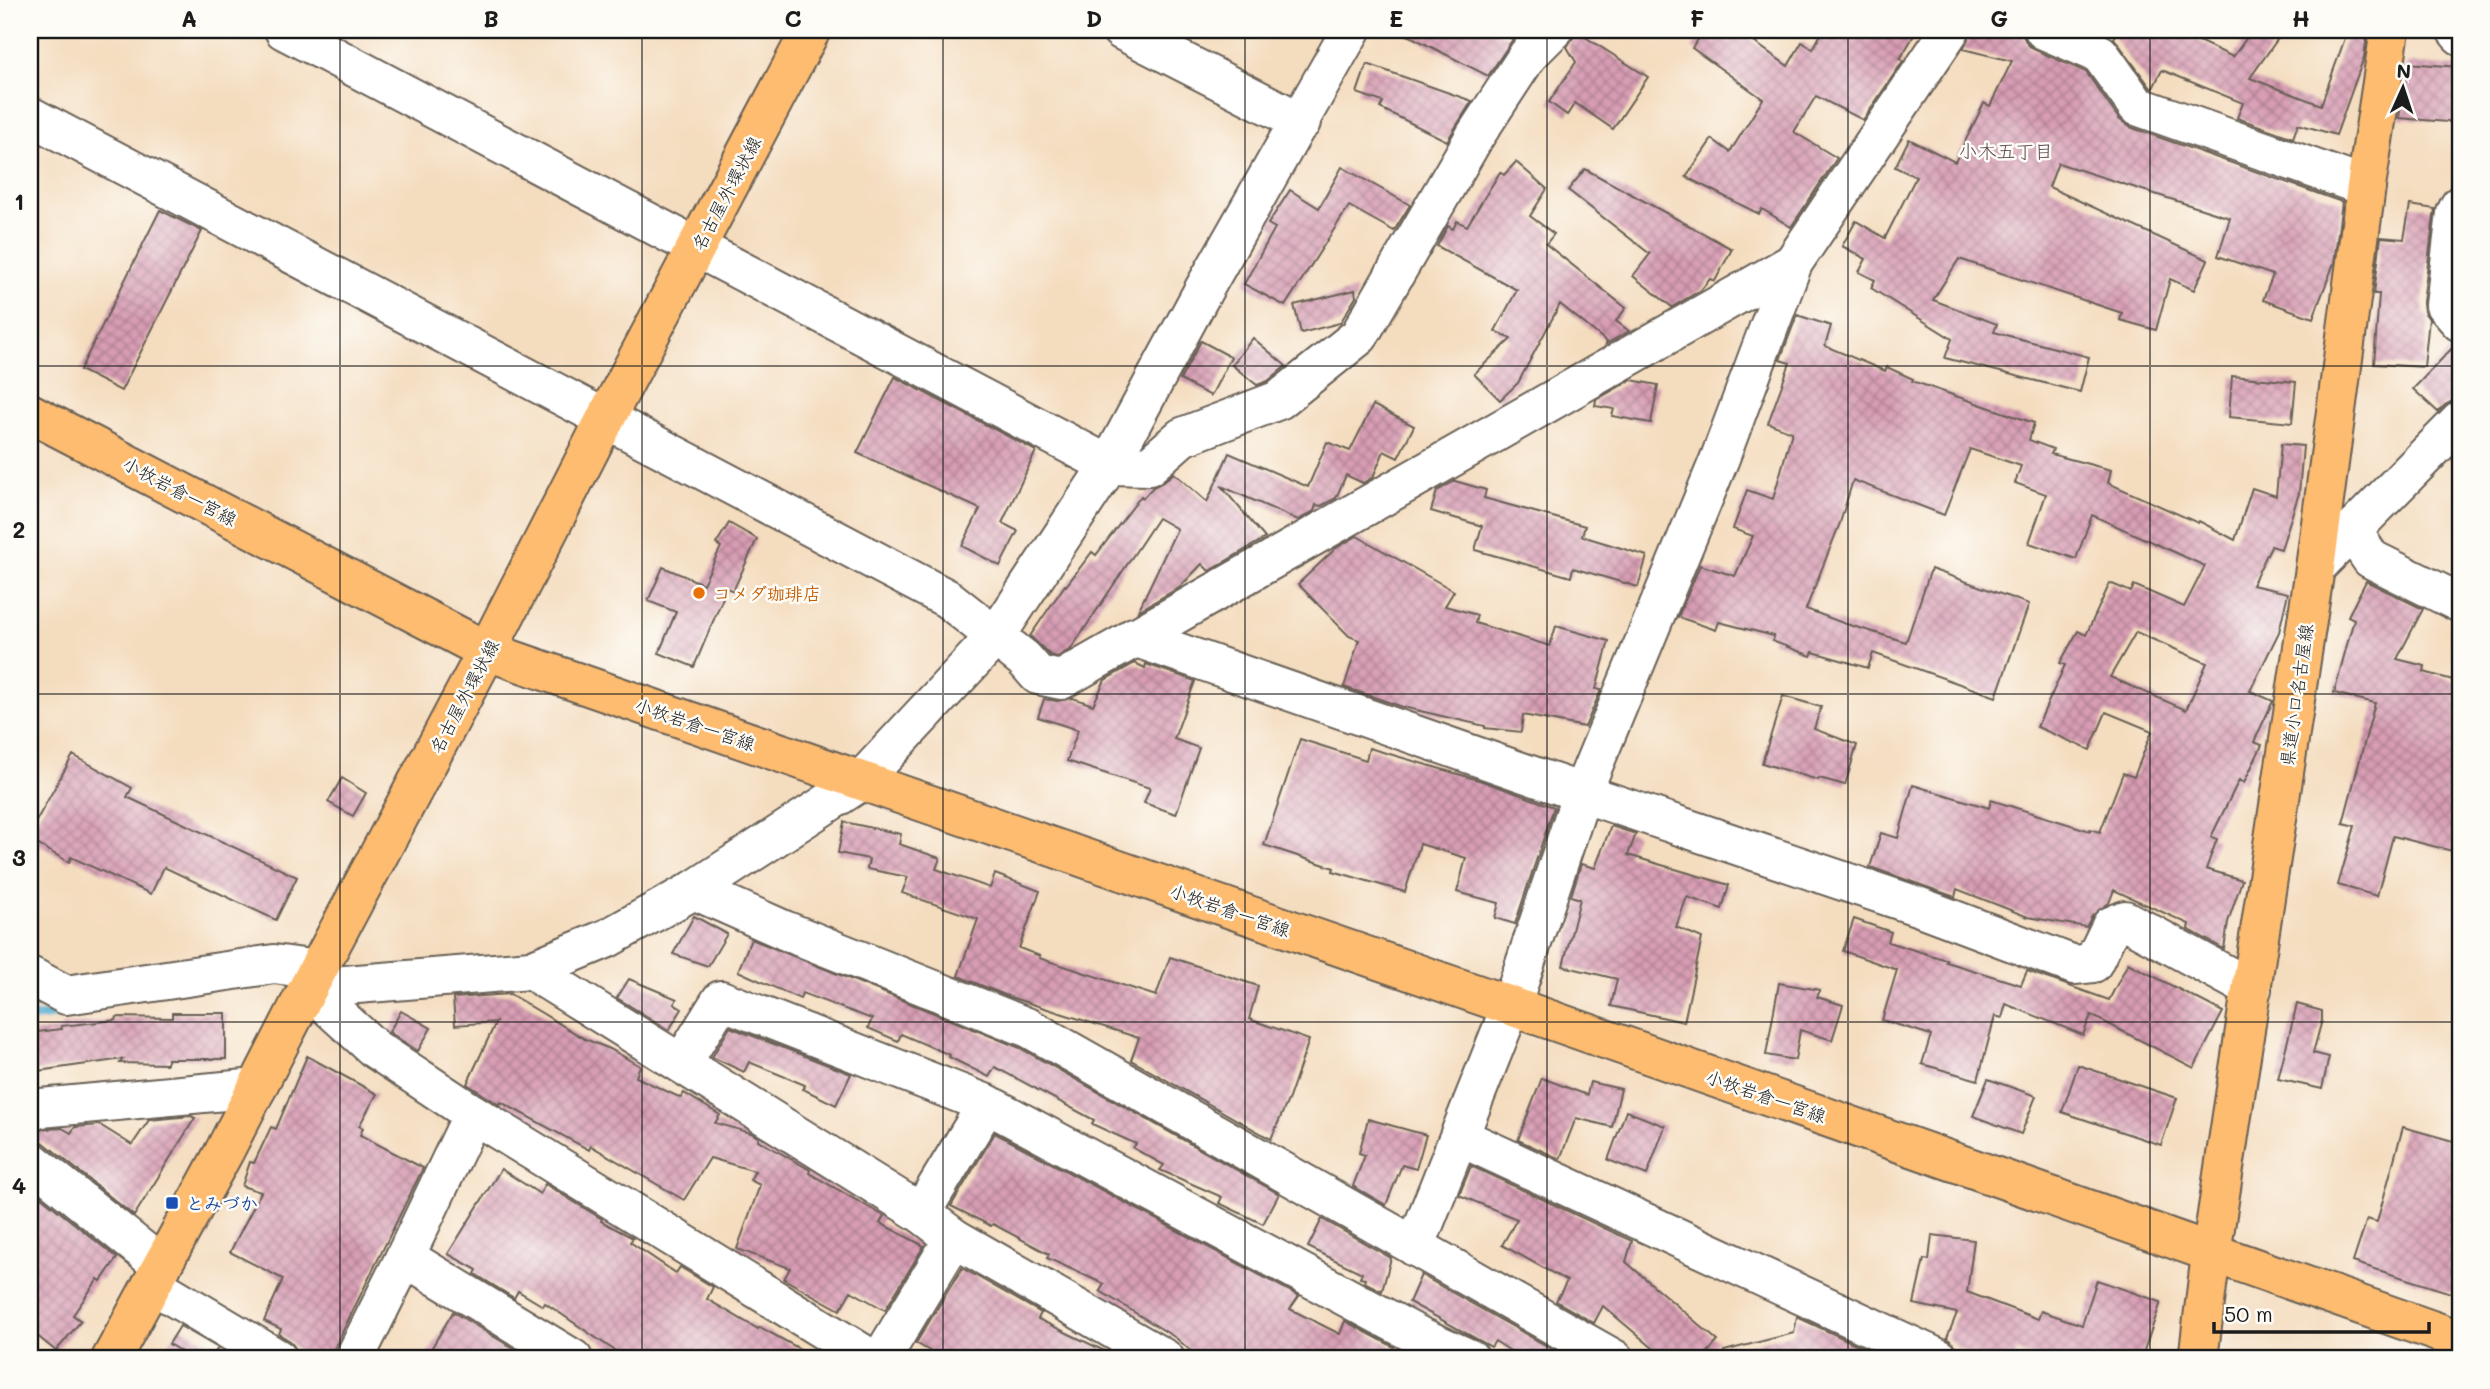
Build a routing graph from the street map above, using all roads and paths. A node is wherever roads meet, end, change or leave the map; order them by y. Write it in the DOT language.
graph roads {
  1 [pos="284,30"];
  2 [pos="811,30"];
  3 [pos="1121,30"];
  4 [pos="1351,30"];
  5 [pos="1553,30"];
  6 [pos="1950,30"];
  7 [pos="2043,30"];
  8 [pos="2390,30"];
  9 [pos="2456,30"];
  10 [pos="2460,35"];
  11 [pos="30,116"];
  12 [pos="1301,122"];
  13 [pos="2366,187"];
  14 [pos="2460,205"];
  15 [pos="697,248"];
  16 [pos="1793,263"];
  17 [pos="2460,321"];
  18 [pos="30,413"];
  19 [pos="606,418"];
  20 [pos="2460,421"];
  21 [pos="1109,465"];
  22 [pos="2352,531"];
  23 [pos="2315,568"];
  24 [pos="2460,603"];
  25 [pos="996,636"];
  26 [pos="1133,636"];
  27 [pos="488,651"];
  28 [pos="860,782"];
  29 [pos="1582,793"];
  30 [pos="694,890"];
  31 [pos="531,970"];
  32 [pos="30,976"];
  33 [pos="313,979"];
  34 [pos="2252,989"];
  35 [pos="1511,1006"];
  36 [pos="682,1063"];
  37 [pos="257,1088"];
  38 [pos="987,1104"];
  39 [pos="30,1109"];
  40 [pos="473,1114"];
  41 [pos="1460,1137"];
  42 [pos="30,1160"];
  43 [pos="921,1213"];
  44 [pos="954,1238"];
  45 [pos="1415,1247"];
  46 [pos="2211,1254"];
  47 [pos="405,1257"];
  48 [pos="157,1275"];
  49 [pos="2460,1340"];
  50 [pos="1414,1348"];
  51 [pos="111,1359"];
  52 [pos="278,1359"];
  53 [pos="354,1359"];
  54 [pos="573,1359"];
  55 [pos="871,1359"];
  56 [pos="881,1359"];
  57 [pos="1166,1359"];
  58 [pos="1470,1359"];
  59 [pos="1614,1359"];
  60 [pos="1940,1359"];
  61 [pos="2198,1359"];
  1 -- 15 [label="street"];
  2 -- 15 [label="main road, 名古屋外環状線"];
  3 -- 12 [label="street"];
  4 -- 12 [label="street"];
  5 -- 21 [label="street"];
  6 -- 16 [label="street"];
  7 -- 13 [label="street"];
  8 -- 13 [label="main road, 県道小口名古屋線"];
  9 -- 10 [label="street"];
  11 -- 19 [label="street"];
  12 -- 21 [label="street"];
  13 -- 23 [label="main road, 県道小口名古屋線"];
  14 -- 17 [label="street"];
  15 -- 19 [label="main road, 名古屋外環状線"];
  15 -- 21 [label="street"];
  16 -- 26 [label="street"];
  16 -- 29 [label="street"];
  18 -- 27 [label="main road, 小牧岩倉一宮線"];
  19 -- 25 [label="street"];
  19 -- 27 [label="main road, 名古屋外環状線"];
  20 -- 22 [label="street"];
  21 -- 25 [label="street"];
  22 -- 23 [label="street"];
  22 -- 24 [label="street"];
  23 -- 34 [label="main road, 県道小口名古屋線"];
  25 -- 26 [label="street"];
  25 -- 28 [label="street"];
  26 -- 29 [label="street"];
  27 -- 28 [label="main road, 小牧岩倉一宮線"];
  27 -- 33 [label="main road, 名古屋外環状線"];
  28 -- 30 [label="street"];
  28 -- 35 [label="main road, 小牧岩倉一宮線"];
  29 -- 34 [label="street"];
  29 -- 35 [label="street"];
  30 -- 31 [label="street"];
  30 -- 45 [label="street"];
  31 -- 33 [label="street"];
  31 -- 36 [label="street"];
  32 -- 33 [label="street"];
  33 -- 37 [label="main road, 名古屋外環状線"];
  33 -- 40 [label="street"];
  34 -- 46 [label="main road, 県道小口名古屋線"];
  35 -- 41 [label="street"];
  35 -- 46 [label="main road, 小牧岩倉一宮線"];
  36 -- 38 [label="street"];
  36 -- 43 [label="street"];
  37 -- 39 [label="street"];
  37 -- 48 [label="main road, 名古屋外環状線"];
  38 -- 43 [label="street"];
  38 -- 50 [label="street"];
  40 -- 47 [label="street"];
  40 -- 55 [label="street"];
  41 -- 45 [label="street"];
  41 -- 60 [label="street"];
  42 -- 48 [label="street"];
  43 -- 44 [label="street"];
  44 -- 56 [label="street"];
  44 -- 57 [label="street"];
  45 -- 59 [label="street"];
  46 -- 49 [label="main road, 小牧岩倉一宮線"];
  46 -- 61 [label="main road, 県道小口名古屋線"];
  47 -- 53 [label="street"];
  47 -- 54 [label="street"];
  48 -- 51 [label="main road, 名古屋外環状線"];
  48 -- 52 [label="street"];
  50 -- 58 [label="street"];
}
